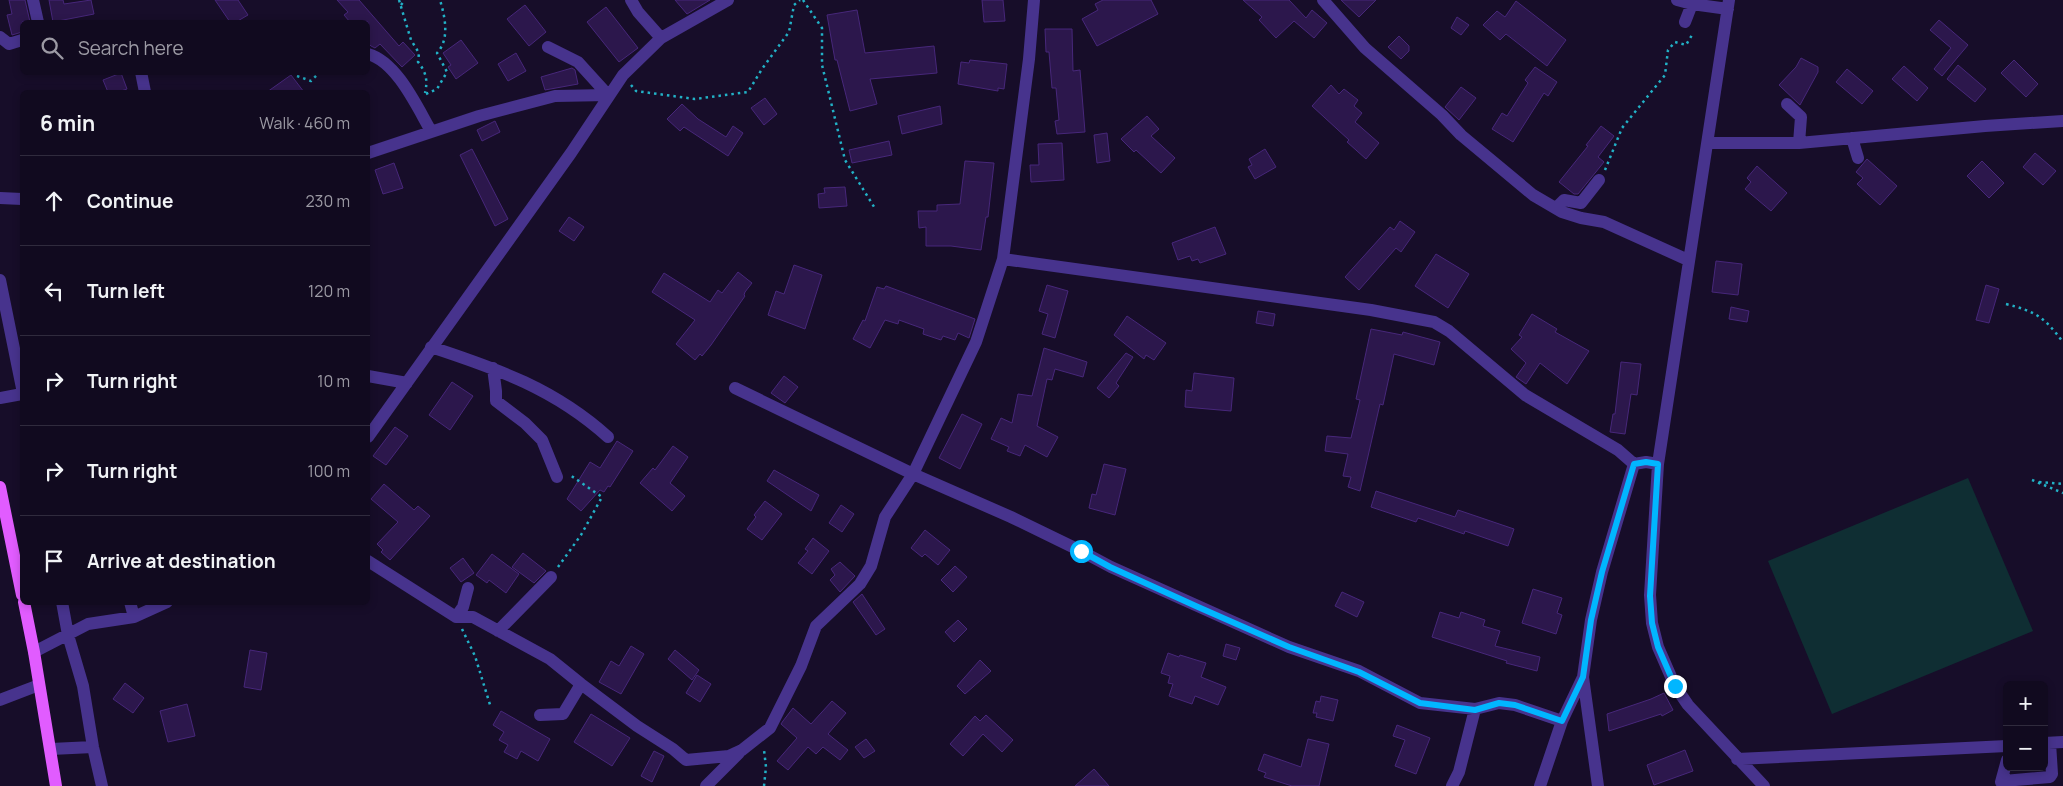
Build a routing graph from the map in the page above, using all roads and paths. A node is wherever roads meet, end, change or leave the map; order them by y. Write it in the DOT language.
graph roads {
  1 [pos="34,0"];
  2 [pos="399,0"];
  3 [pos="405,0"];
  4 [pos="440,0"];
  5 [pos="631,0"];
  6 [pos="728,0"];
  7 [pos="801,0"];
  8 [pos="1034,0"];
  9 [pos="1323,0"];
  10 [pos="1677,0"];
  11 [pos="1692,4"];
  12 [pos="401,5"];
  13 [pos="1728,5"];
  14 [pos="38,20"];
  15 [pos="1685,22"];
  16 [pos="0,37"];
  17 [pos="661,38"];
  18 [pos="20,41"];
  19 [pos="1674,42"];
  20 [pos="548,47"];
  21 [pos="370,55"];
  22 [pos="142,75"];
  23 [pos="317,75"];
  24 [pos="623,75"];
  25 [pos="297,76"];
  26 [pos="145,90"];
  27 [pos="608,95"];
  28 [pos="1787,104"];
  29 [pos="2063,122"];
  30 [pos="431,131"];
  31 [pos="1852,138"];
  32 [pos="1709,143"];
  33 [pos="1799,143"];
  34 [pos="370,152"];
  35 [pos="1858,158"];
  36 [pos="1599,180"];
  37 [pos="0,198"];
  38 [pos="20,199"];
  39 [pos="1556,208"];
  40 [pos="876,210"];
  41 [pos="1003,259"];
  42 [pos="1688,260"];
  43 [pos="0,280"];
  44 [pos="2006,304"];
  45 [pos="2063,342"];
  46 [pos="431,347"];
  47 [pos="493,368"];
  48 [pos="370,376"];
  49 [pos="20,378"];
  50 [pos="407,383"];
  51 [pos="735,388"];
  52 [pos="20,394"];
  53 [pos="0,398"];
  54 [pos="370,434"];
  55 [pos="608,438"];
  56 [pos="1634,464"];
  57 [pos="1658,464"];
  58 [pos="912,474"];
  59 [pos="557,477"];
  60 [pos="2063,484"];
  61 [pos="0,487"];
  62 [pos="2063,494"];
  63 [pos="370,562"];
  64 [pos="551,577"];
  65 [pos="20,585"];
  66 [pos="468,588"];
  67 [pos="25,605"];
  68 [pos="63,605"];
  69 [pos="131,605"];
  70 [pos="160,605"];
  71 [pos="134,617"];
  72 [pos="456,617"];
  73 [pos="498,631"];
  74 [pos="68,635"];
  75 [pos="34,652"];
  76 [pos="1583,677"];
  77 [pos="581,684"];
  78 [pos="39,685"];
  79 [pos="0,700"];
  80 [pos="491,708"];
  81 [pos="1475,710"];
  82 [pos="540,715"];
  83 [pos="1562,721"];
  84 [pos="2053,742"];
  85 [pos="2003,746"];
  86 [pos="93,747"];
  87 [pos="51,750"];
  88 [pos="742,750"];
  89 [pos="764,750"];
  90 [pos="1737,759"];
  91 [pos="2002,781"];
  92 [pos="56,786"];
  93 [pos="102,786"];
  94 [pos="706,786"];
  95 [pos="764,786"];
  96 [pos="1452,786"];
  97 [pos="1540,786"];
  98 [pos="1598,786"];
  99 [pos="1764,786"];
  1 -- 14 [label="street"];
  2 -- 12 [label="path"];
  3 -- 12 [label="path"];
  4 -- 12 [label="path"];
  5 -- 17 [label="street"];
  6 -- 17 [label="street"];
  7 -- 24 [label="path"];
  7 -- 40 [label="path"];
  8 -- 41 [label="street"];
  9 -- 39 [label="street"];
  10 -- 11 [label="street"];
  11 -- 13 [label="street"];
  11 -- 15 [label="street"];
  13 -- 32 [label="street"];
  16 -- 18 [label="street"];
  17 -- 24 [label="street"];
  19 -- 36 [label="path"];
  20 -- 27 [label="street"];
  21 -- 30 [label="street"];
  22 -- 26 [label="street"];
  23 -- 25 [label="path"];
  24 -- 27 [label="street"];
  27 -- 30 [label="street"];
  27 -- 46 [label="street"];
  28 -- 33 [label="street"];
  29 -- 31 [label="street"];
  30 -- 34 [label="street"];
  31 -- 33 [label="street"];
  31 -- 35 [label="street"];
  32 -- 33 [label="street"];
  32 -- 42 [label="street"];
  36 -- 39 [label="street"];
  37 -- 38 [label="street"];
  39 -- 42 [label="street"];
  41 -- 56 [label="street"];
  41 -- 58 [label="street"];
  42 -- 57 [label="street"];
  43 -- 49 [label="street"];
  44 -- 45 [label="path"];
  46 -- 47 [label="street"];
  46 -- 50 [label="street"];
  47 -- 55 [label="street"];
  47 -- 59 [label="street"];
  48 -- 50 [label="street"];
  50 -- 54 [label="street"];
  51 -- 58 [label="street"];
  52 -- 53 [label="street"];
  56 -- 57 [label="street"];
  56 -- 76 [label="street"];
  57 -- 90 [label="street"];
  58 -- 81 [label="street"];
  58 -- 88 [label="street"];
  59 -- 64 [label="path"];
  60 -- 62 [label="path"];
  61 -- 65 [label="main road"];
  63 -- 72 [label="street"];
  64 -- 73 [label="street"];
  66 -- 72 [label="street"];
  67 -- 75 [label="main road"];
  68 -- 74 [label="street"];
  69 -- 71 [label="street"];
  70 -- 71 [label="street"];
  71 -- 74 [label="street"];
  72 -- 73 [label="street"];
  72 -- 80 [label="path"];
  73 -- 77 [label="street"];
  74 -- 75 [label="street"];
  74 -- 86 [label="street"];
  75 -- 78 [label="main road"];
  76 -- 83 [label="street"];
  76 -- 98 [label="street"];
  77 -- 82 [label="street"];
  77 -- 88 [label="street"];
  78 -- 79 [label="street"];
  78 -- 87 [label="main road"];
  81 -- 83 [label="street"];
  81 -- 96 [label="street"];
  83 -- 97 [label="street"];
  84 -- 91 [label="street"];
  85 -- 90 [label="street"];
  86 -- 87 [label="street"];
  86 -- 93 [label="street"];
  87 -- 92 [label="main road"];
  88 -- 94 [label="street"];
  89 -- 95 [label="path"];
  90 -- 99 [label="street"];
}
